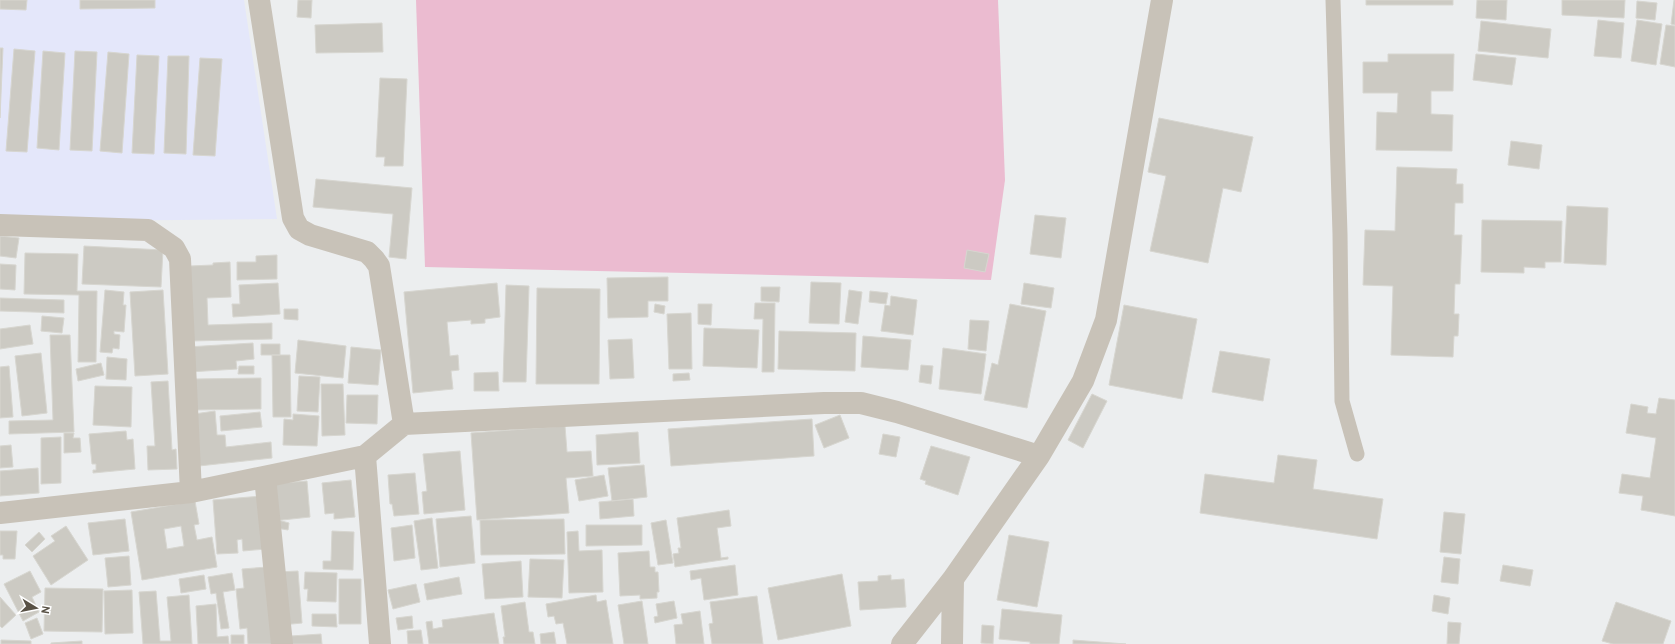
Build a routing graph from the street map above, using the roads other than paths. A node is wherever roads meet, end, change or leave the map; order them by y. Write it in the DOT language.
graph roads {
  1 [pos="259,0"];
  2 [pos="1162,0"];
  3 [pos="1333,0"];
  4 [pos="0,225"];
  5 [pos="404,424"];
  6 [pos="1357,454"];
  7 [pos="365,456"];
  8 [pos="1039,456"];
  9 [pos="264,476"];
  10 [pos="191,492"];
  11 [pos="0,513"];
  12 [pos="953,579"];
  13 [pos="282,644"];
  14 [pos="380,644"];
  15 [pos="902,644"];
  16 [pos="952,644"];
  1 -- 5 [label="street"];
  2 -- 8 [label="street"];
  3 -- 6 [label="lane"];
  4 -- 10 [label="street"];
  5 -- 7 [label="street"];
  5 -- 8 [label="street"];
  7 -- 9 [label="street"];
  7 -- 14 [label="street"];
  8 -- 12 [label="street"];
  9 -- 10 [label="street"];
  9 -- 13 [label="street"];
  10 -- 11 [label="street"];
  12 -- 15 [label="street"];
  12 -- 16 [label="street"];
}
